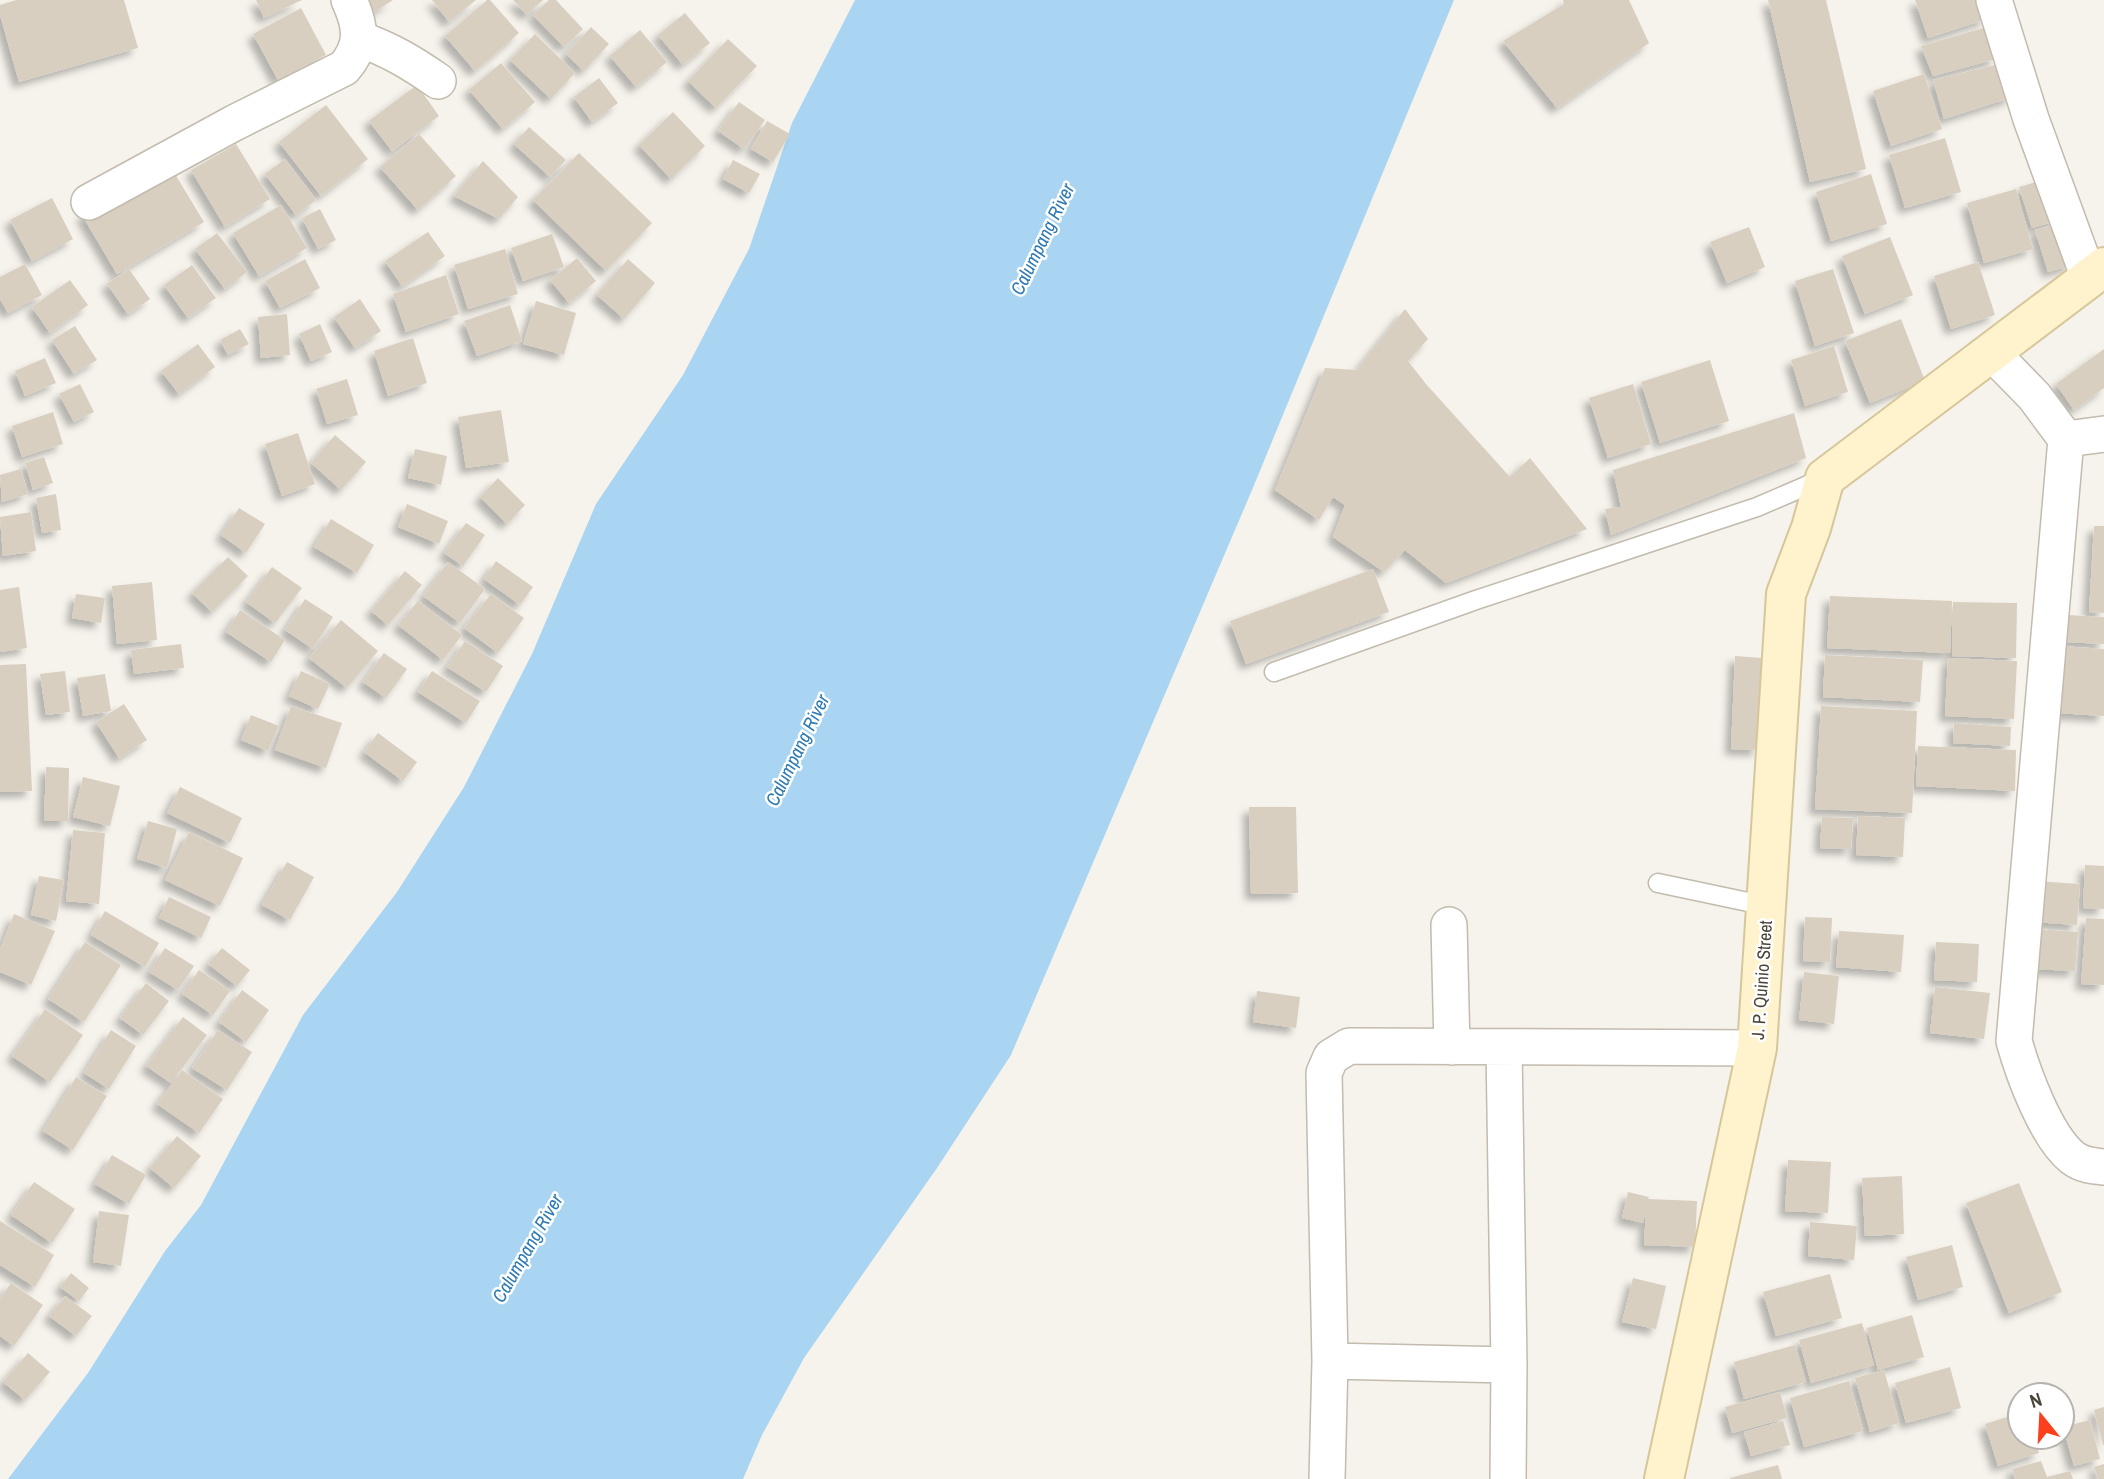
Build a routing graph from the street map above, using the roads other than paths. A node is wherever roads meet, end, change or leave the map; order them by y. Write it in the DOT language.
graph roads {
  1 [pos="349,0"];
  2 [pos="1994,0"];
  3 [pos="359,39"];
  4 [pos="438,80"];
  5 [pos="89,202"];
  6 [pos="2097,272"];
  7 [pos="1992,352"];
  8 [pos="2104,434"];
  9 [pos="2066,439"];
  10 [pos="1825,478"];
  11 [pos="1274,672"];
  12 [pos="1658,883"];
  13 [pos="1767,906"];
  14 [pos="1449,925"];
  15 [pos="1452,1047"];
  16 [pos="1504,1047"];
  17 [pos="1757,1048"];
  18 [pos="2104,1167"];
  19 [pos="1330,1361"];
  20 [pos="1509,1365"];
  21 [pos="1327,1479"];
  22 [pos="1508,1479"];
  23 [pos="1664,1479"];
  1 -- 3 [label="street"];
  2 -- 6 [label="street"];
  3 -- 4 [label="street"];
  3 -- 5 [label="street"];
  6 -- 7 [label="street"];
  7 -- 9 [label="street"];
  7 -- 10 [label="street"];
  8 -- 9 [label="street"];
  9 -- 18 [label="street"];
  10 -- 11 [label="lane"];
  10 -- 13 [label="street, J. P. Quinio Street"];
  12 -- 13 [label="lane"];
  13 -- 17 [label="street, J. P. Quinio Street"];
  14 -- 15 [label="street"];
  15 -- 16 [label="street"];
  15 -- 19 [label="street"];
  16 -- 17 [label="street"];
  16 -- 20 [label="street"];
  17 -- 23 [label="street, J. P. Quinio Street"];
  19 -- 20 [label="street"];
  19 -- 21 [label="street"];
  20 -- 22 [label="street"];
}
